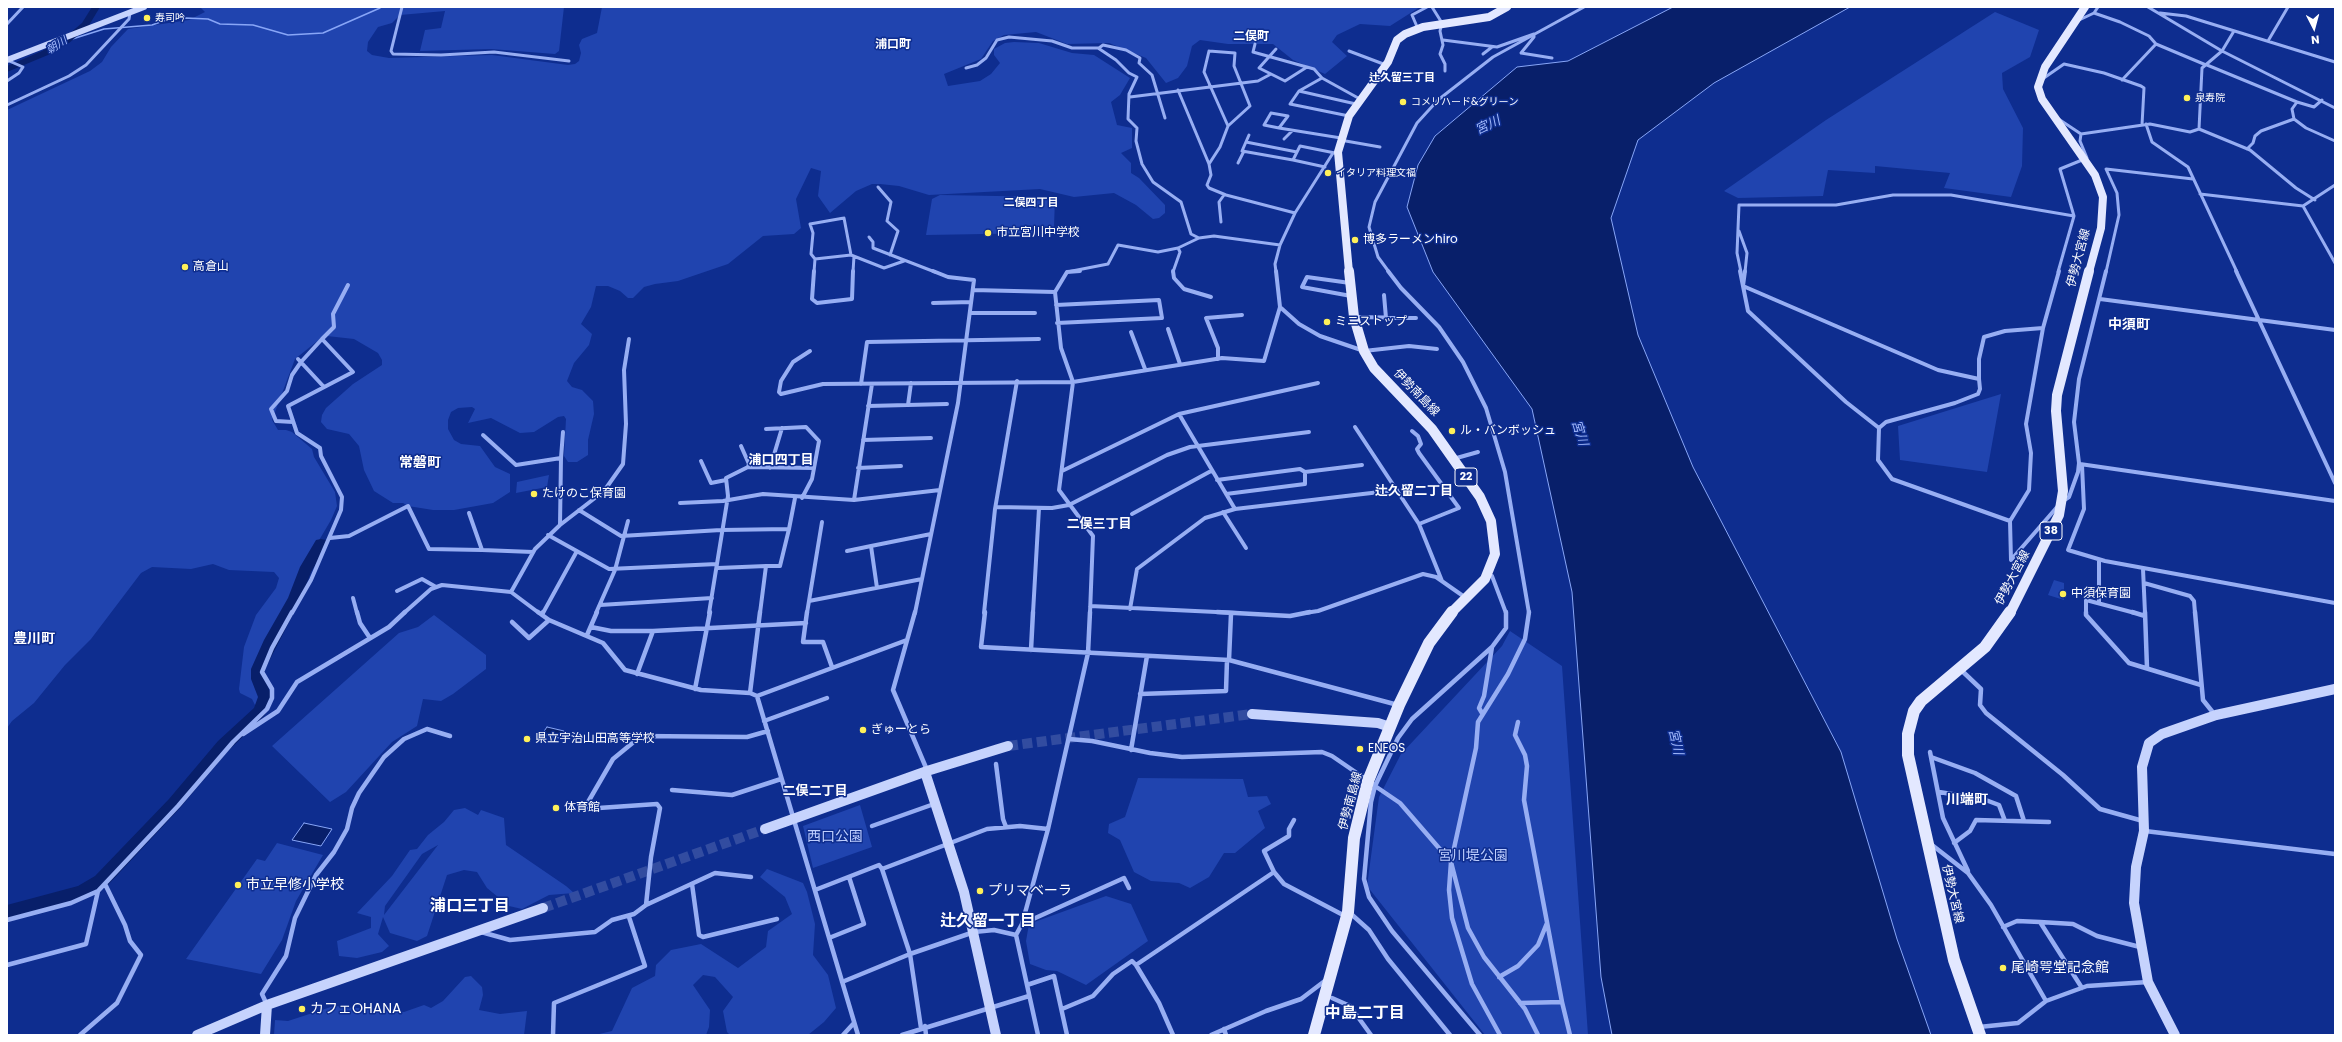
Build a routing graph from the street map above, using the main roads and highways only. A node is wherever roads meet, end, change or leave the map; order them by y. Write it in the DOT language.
graph roads {
  1 [pos="1506,7"];
  2 [pos="2085,7"];
  3 [pos="1978,1031"];
  4 [pos="1314,1035"];
  1 -- 4 [label="main road, 伊勢南島線 / 22"];
  2 -- 3 [label="main road, 伊勢大宮線 / 38"];
}
